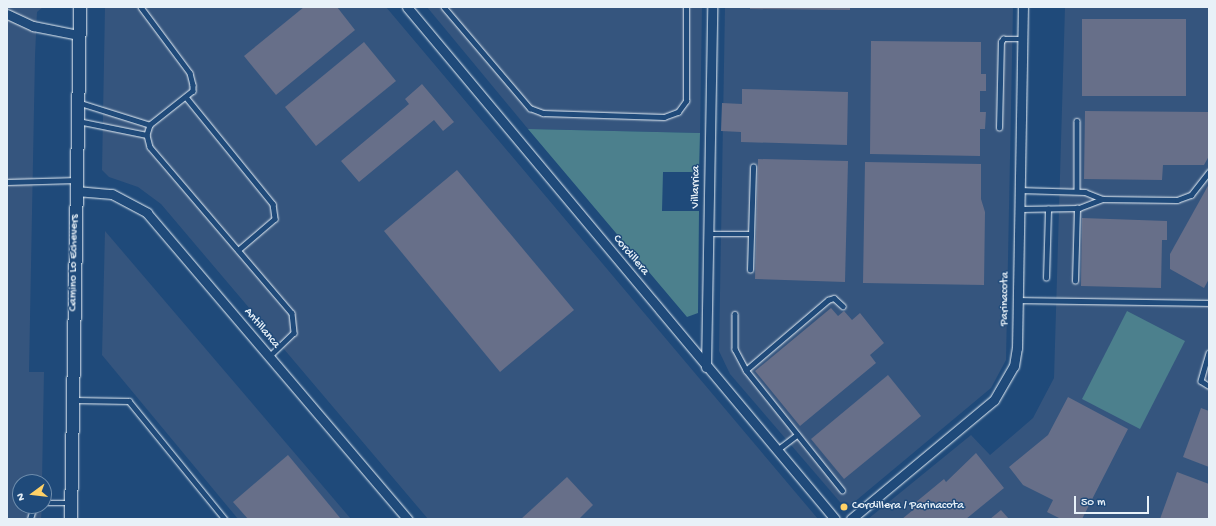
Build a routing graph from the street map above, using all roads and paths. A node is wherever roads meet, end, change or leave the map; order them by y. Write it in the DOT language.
graph roads {
  1 [pos="80,7"];
  2 [pos="141,7"];
  3 [pos="408,7"];
  4 [pos="444,7"];
  5 [pos="686,7"];
  6 [pos="712,7"];
  7 [pos="1023,7"];
  8 [pos="7,14"];
  9 [pos="79,35"];
  10 [pos="1022,39"];
  11 [pos="186,97"];
  12 [pos="78,103"];
  13 [pos="78,121"];
  14 [pos="1077,121"];
  15 [pos="150,125"];
  16 [pos="999,128"];
  17 [pos="147,134"];
  18 [pos="753,167"];
  19 [pos="1209,172"];
  20 [pos="7,182"];
  21 [pos="76,185"];
  22 [pos="1019,190"];
  23 [pos="1077,191"];
  24 [pos="1102,199"];
  25 [pos="1077,208"];
  26 [pos="1019,209"];
  27 [pos="1048,209"];
  28 [pos="708,234"];
  29 [pos="751,234"];
  30 [pos="239,250"];
  31 [pos="750,270"];
  32 [pos="1046,278"];
  33 [pos="1075,281"];
  34 [pos="1018,300"];
  35 [pos="1209,303"];
  36 [pos="843,306"];
  37 [pos="735,314"];
  38 [pos="1209,353"];
  39 [pos="269,357"];
  40 [pos="706,367"];
  41 [pos="746,370"];
  42 [pos="1209,386"];
  43 [pos="73,400"];
  44 [pos="797,435"];
  45 [pos="778,450"];
  46 [pos="842,490"];
  47 [pos="52,503"];
  48 [pos="71,503"];
  49 [pos="71,519"];
  50 [pos="225,519"];
  51 [pos="407,519"];
  52 [pos="835,519"];
  53 [pos="851,519"];
  1 -- 9 [label="main road, Camino Lo Echevers"];
  2 -- 11 [label="lane"];
  3 -- 40 [label="street, Cordillera"];
  4 -- 5 [label="lane"];
  6 -- 28 [label="street, Villarrica"];
  7 -- 10 [label="street, Parinacota"];
  8 -- 9 [label="street"];
  9 -- 12 [label="main road, Camino Lo Echevers"];
  10 -- 16 [label="lane"];
  10 -- 22 [label="street, Parinacota"];
  11 -- 15 [label="lane"];
  11 -- 30 [label="lane"];
  12 -- 13 [label="main road, Camino Lo Echevers"];
  12 -- 15 [label="lane"];
  13 -- 17 [label="lane"];
  13 -- 21 [label="main road, Camino Lo Echevers"];
  14 -- 23 [label="lane"];
  15 -- 17 [label="lane"];
  17 -- 30 [label="lane"];
  18 -- 29 [label="lane"];
  19 -- 24 [label="lane"];
  20 -- 21 [label="lane"];
  21 -- 39 [label="street, Antillanca"];
  21 -- 43 [label="main road, Camino Lo Echevers"];
  22 -- 23 [label="lane"];
  22 -- 26 [label="street, Parinacota"];
  23 -- 24 [label="lane"];
  24 -- 25 [label="lane"];
  25 -- 27 [label="lane"];
  25 -- 33 [label="lane"];
  26 -- 27 [label="lane"];
  26 -- 34 [label="street, Parinacota"];
  27 -- 32 [label="lane"];
  28 -- 29 [label="lane"];
  28 -- 40 [label="street, Villarrica"];
  29 -- 31 [label="lane"];
  30 -- 39 [label="lane"];
  34 -- 35 [label="lane"];
  34 -- 53 [label="street, Parinacota"];
  36 -- 41 [label="lane"];
  37 -- 41 [label="lane"];
  38 -- 42 [label="lane"];
  39 -- 51 [label="street, Antillanca"];
  40 -- 45 [label="street, Cordillera"];
  41 -- 44 [label="lane"];
  43 -- 48 [label="main road, Camino Lo Echevers"];
  43 -- 50 [label="lane"];
  44 -- 45 [label="lane"];
  44 -- 46 [label="lane"];
  45 -- 52 [label="street, Cordillera"];
  47 -- 48 [label="lane"];
  48 -- 49 [label="main road, Camino Lo Echevers"];
}
